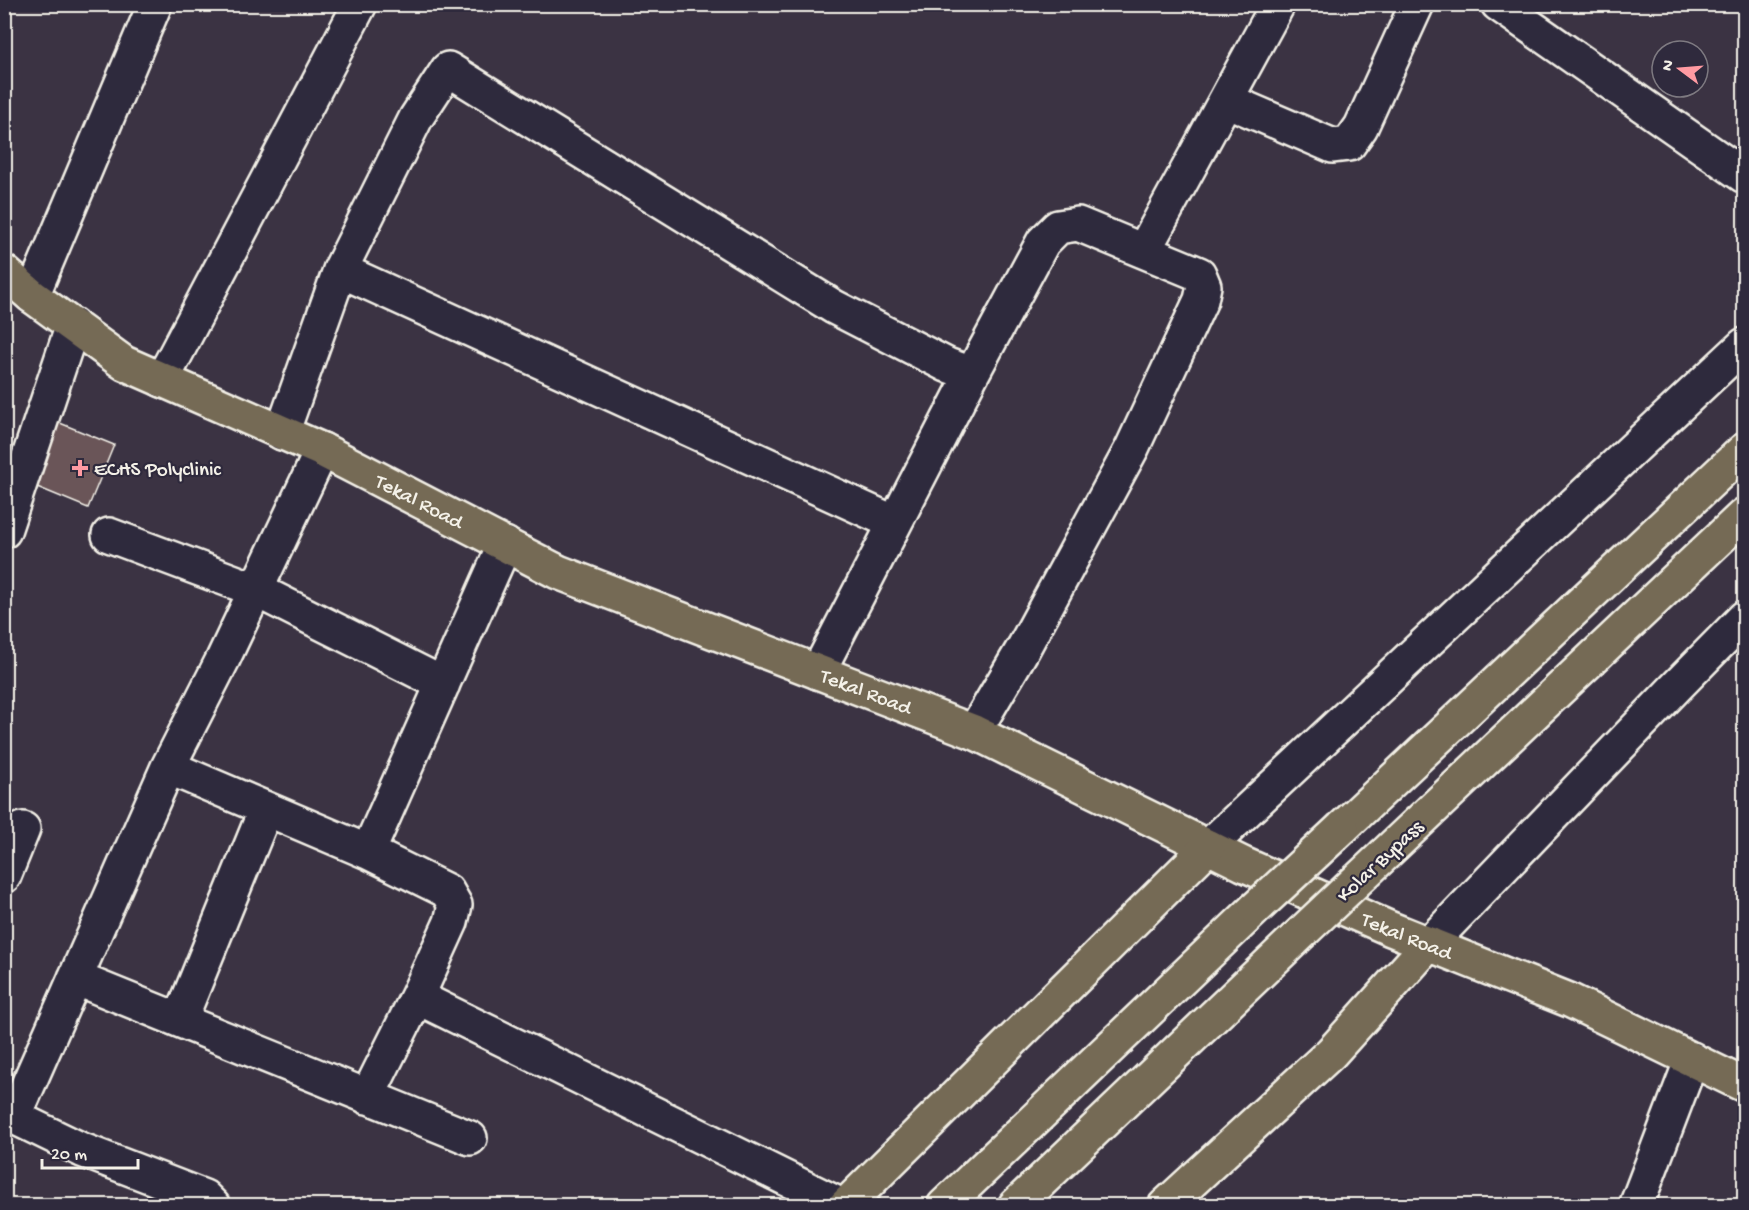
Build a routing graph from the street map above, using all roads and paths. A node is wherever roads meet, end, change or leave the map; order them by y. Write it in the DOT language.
graph roads {
  1 [pos="155,4"];
  2 [pos="360,4"];
  3 [pos="1278,4"];
  4 [pos="1417,4"];
  5 [pos="1498,4"];
  6 [pos="1226,100"];
  7 [pos="1744,176"];
  8 [pos="1144,250"];
  9 [pos="340,270"];
  10 [pos="4,272"];
  11 [pos="32,296"];
  12 [pos="73,325"];
  13 [pos="1744,345"];
  14 [pos="972,374"];
  15 [pos="162,380"];
  16 [pos="282,433"];
  17 [pos="322,450"];
  18 [pos="1744,450"];
  19 [pos="1744,515"];
  20 [pos="895,523"];
  21 [pos="4,531"];
  22 [pos="109,535"];
  23 [pos="505,544"];
  24 [pos="256,590"];
  25 [pos="1744,618"];
  26 [pos="818,672"];
  27 [pos="443,684"];
  28 [pos="974,732"];
  29 [pos="168,767"];
  30 [pos="266,808"];
  31 [pos="23,829"];
  32 [pos="1208,847"];
  33 [pos="368,852"];
  34 [pos="4,876"];
  35 [pos="1429,944"];
  36 [pos="75,978"];
  37 [pos="417,997"];
  38 [pos="180,1020"];
  39 [pos="1692,1059"];
  40 [pos="1744,1085"];
  41 [pos="368,1097"];
  42 [pos="9,1115"];
  43 [pos="470,1138"];
  44 [pos="213,1206"];
  45 [pos="843,1206"];
  46 [pos="944,1206"];
  47 [pos="1015,1206"];
  48 [pos="1165,1206"];
  49 [pos="1636,1206"];
  1 -- 11 [label="street"];
  2 -- 15 [label="street"];
  3 -- 6 [label="street"];
  4 -- 6 [label="street"];
  5 -- 7 [label="street"];
  6 -- 8 [label="street"];
  8 -- 14 [label="street"];
  8 -- 28 [label="street"];
  9 -- 14 [label="street"];
  9 -- 16 [label="street"];
  9 -- 20 [label="street"];
  10 -- 11 [label="main road, Tekal Road"];
  11 -- 12 [label="main road, Tekal Road"];
  12 -- 15 [label="main road, Tekal Road"];
  12 -- 21 [label="street"];
  13 -- 32 [label="street"];
  14 -- 20 [label="street"];
  15 -- 16 [label="main road, Tekal Road"];
  16 -- 17 [label="main road, Tekal Road"];
  17 -- 23 [label="main road, Tekal Road"];
  17 -- 24 [label="street"];
  18 -- 46 [label="main road, bridge"];
  19 -- 47 [label="main road, Kolar Bypass, bridge"];
  20 -- 26 [label="street"];
  22 -- 24 [label="street"];
  23 -- 26 [label="main road, Tekal Road"];
  23 -- 27 [label="street"];
  24 -- 27 [label="street"];
  24 -- 29 [label="street"];
  25 -- 35 [label="street"];
  26 -- 28 [label="main road, Tekal Road"];
  27 -- 33 [label="street"];
  28 -- 32 [label="main road, Tekal Road"];
  29 -- 30 [label="street"];
  29 -- 36 [label="street"];
  30 -- 33 [label="street"];
  30 -- 38 [label="street"];
  31 -- 34 [label="street"];
  32 -- 35 [label="main road, Tekal Road"];
  32 -- 45 [label="main road"];
  33 -- 37 [label="street"];
  35 -- 39 [label="main road, Tekal Road"];
  35 -- 48 [label="main road"];
  36 -- 38 [label="street"];
  36 -- 42 [label="street"];
  37 -- 41 [label="street"];
  37 -- 45 [label="street"];
  38 -- 41 [label="street"];
  39 -- 40 [label="main road, Tekal Road"];
  39 -- 49 [label="street"];
  41 -- 43 [label="street"];
  42 -- 44 [label="street"];
}
